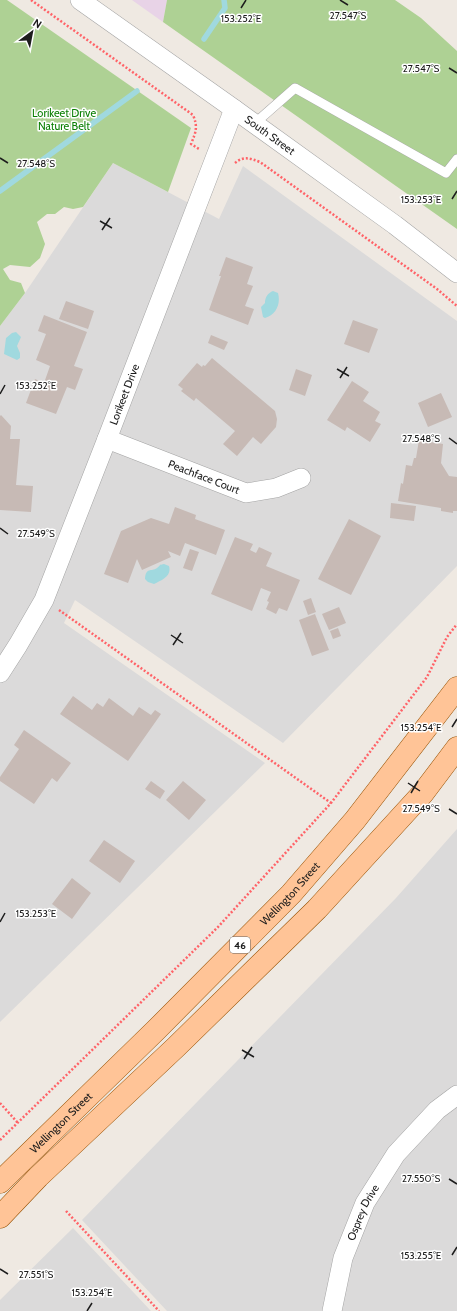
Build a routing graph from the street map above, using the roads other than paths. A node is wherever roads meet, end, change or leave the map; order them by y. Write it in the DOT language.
graph roads {
  1 [pos="80,0"];
  2 [pos="234,109"];
  3 [pos="254,124"];
  4 [pos="457,159"];
  5 [pos="457,273"];
  6 [pos="108,439"];
  7 [pos="301,478"];
  8 [pos="0,673"];
  9 [pos="457,688"];
  10 [pos="457,748"];
  11 [pos="457,1095"];
  12 [pos="0,1182"];
  13 [pos="0,1217"];
  14 [pos="332,1311"];
  1 -- 2 [label="street, South Street"];
  2 -- 3 [label="street, South Street"];
  2 -- 6 [label="street, Lorikeet Drive"];
  3 -- 4 [label="lane"];
  3 -- 5 [label="street, South Street"];
  6 -- 7 [label="street, Peachface Court"];
  6 -- 8 [label="street, Lorikeet Drive"];
  9 -- 12 [label="main road, Wellington Street / 46"];
  10 -- 13 [label="main road, 46"];
  11 -- 14 [label="street, Osprey Drive"];
}
